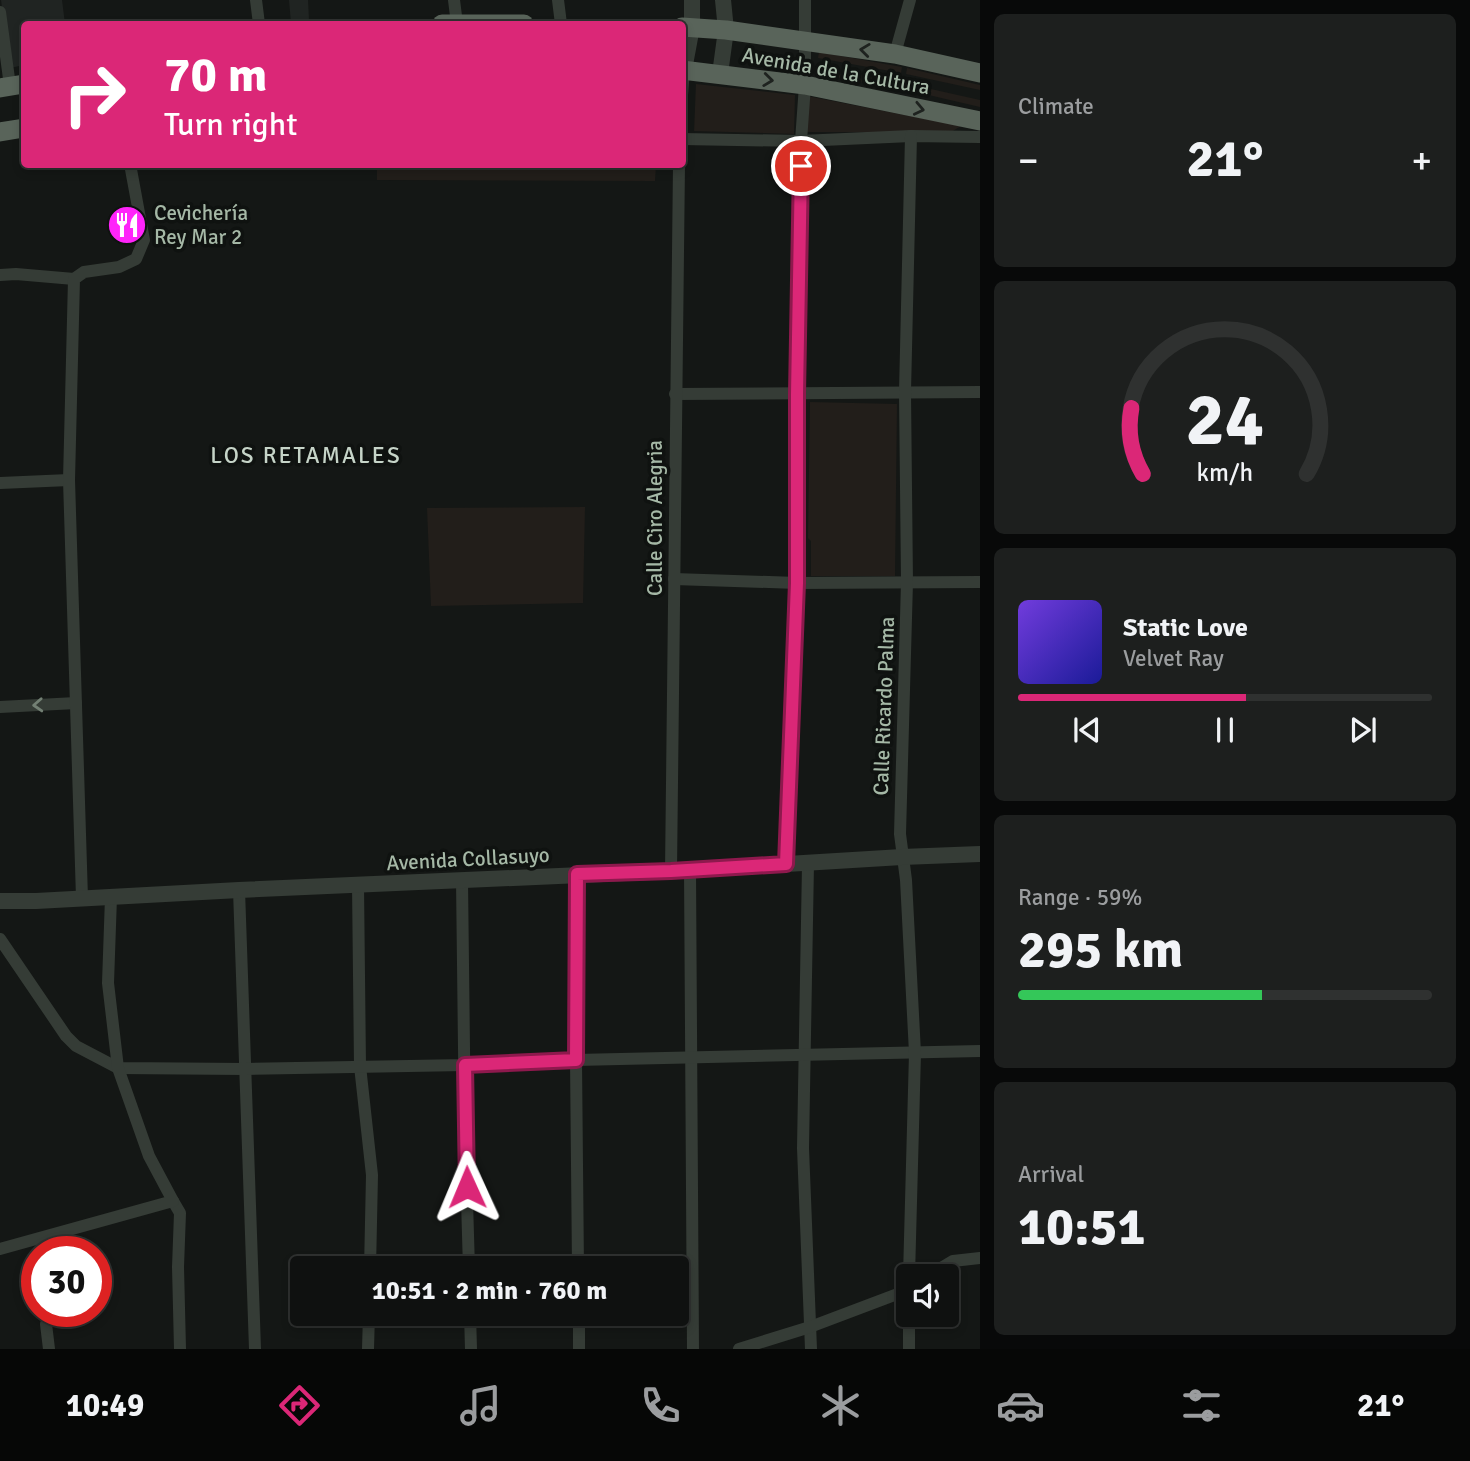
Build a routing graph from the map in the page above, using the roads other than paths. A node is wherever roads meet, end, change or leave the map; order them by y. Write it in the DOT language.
graph roads {
  1 [pos="256,0"];
  2 [pos="454,0"];
  3 [pos="558,0"];
  4 [pos="692,0"];
  5 [pos="723,0"];
  6 [pos="805,0"];
  7 [pos="910,0"];
  8 [pos="0,12"];
  9 [pos="259,21"];
  10 [pos="452,21"];
  11 [pos="561,21"];
  12 [pos="687,27"];
  13 [pos="726,30"];
  14 [pos="804,42"];
  15 [pos="895,54"];
  16 [pos="686,70"];
  17 [pos="980,73"];
  18 [pos="720,74"];
  19 [pos="805,85"];
  20 [pos="12,86"];
  21 [pos="980,121"];
  22 [pos="21,128"];
  23 [pos="0,132"];
  24 [pos="911,136"];
  25 [pos="980,137"];
  26 [pos="686,139"];
  27 [pos="801,141"];
  28 [pos="131,168"];
  29 [pos="679,168"];
  30 [pos="0,275"];
  31 [pos="74,279"];
  32 [pos="905,392"];
  33 [pos="980,392"];
  34 [pos="675,394"];
  35 [pos="797,394"];
  36 [pos="69,480"];
  37 [pos="0,483"];
  38 [pos="674,579"];
  39 [pos="907,582"];
  40 [pos="980,582"];
  41 [pos="797,583"];
  42 [pos="76,703"];
  43 [pos="0,707"];
  44 [pos="980,854"];
  45 [pos="902,857"];
  46 [pos="786,864"];
  47 [pos="808,864"];
  48 [pos="690,870"];
  49 [pos="671,871"];
  50 [pos="577,874"];
  51 [pos="462,880"];
  52 [pos="358,885"];
  53 [pos="239,890"];
  54 [pos="111,897"];
  55 [pos="82,898"];
  56 [pos="0,901"];
  57 [pos="0,939"];
  58 [pos="980,1051"];
  59 [pos="915,1053"];
  60 [pos="804,1055"];
  61 [pos="690,1059"];
  62 [pos="576,1060"];
  63 [pos="465,1065"];
  64 [pos="360,1066"];
  65 [pos="118,1068"];
  66 [pos="246,1069"];
  67 [pos="173,1201"];
  68 [pos="0,1249"];
  69 [pos="370,1256"];
  70 [pos="469,1256"];
  71 [pos="578,1256"];
  72 [pos="980,1258"];
  73 [pos="909,1264"];
  74 [pos="948,1264"];
  75 [pos="896,1295"];
  76 [pos="369,1326"];
  77 [pos="470,1326"];
  78 [pos="579,1326"];
  79 [pos="46,1327"];
  80 [pos="810,1327"];
  81 [pos="909,1327"];
  82 [pos="49,1349"];
  83 [pos="180,1349"];
  84 [pos="255,1349"];
  85 [pos="368,1349"];
  86 [pos="471,1349"];
  87 [pos="579,1349"];
  88 [pos="693,1349"];
  89 [pos="739,1349"];
  90 [pos="811,1349"];
  91 [pos="909,1349"];
  1 -- 9 [label="street"];
  2 -- 10 [label="street"];
  3 -- 11 [label="street"];
  4 -- 12 [label="street"];
  5 -- 13 [label="street"];
  6 -- 14 [label="street"];
  7 -- 15 [label="street"];
  8 -- 20 [label="street"];
  12 -- 13 [label="highway, Avenida de la Cultura"];
  13 -- 14 [label="highway, Avenida de la Cultura"];
  13 -- 18 [label="street"];
  15 -- 14 [label="highway, Avenida de la Cultura, one-way"];
  14 -- 19 [label="street"];
  15 -- 17 [label="highway, Avenida de la Cultura"];
  16 -- 18 [label="highway, Avenida de la Cultura"];
  18 -- 19 [label="highway, Avenida de la Cultura, one-way"];
  19 -- 21 [label="highway, Avenida de la Cultura, one-way"];
  19 -- 27 [label="street"];
  22 -- 23 [label="highway"];
  24 -- 25 [label="street"];
  24 -- 27 [label="street"];
  24 -- 32 [label="street, Calle Ricardo Palma"];
  26 -- 27 [label="street"];
  27 -- 35 [label="street"];
  28 -- 31 [label="street"];
  29 -- 34 [label="street, Calle Ciro Alegria"];
  30 -- 31 [label="street"];
  31 -- 36 [label="street"];
  32 -- 33 [label="street"];
  32 -- 35 [label="street"];
  32 -- 39 [label="street, Calle Ricardo Palma"];
  34 -- 35 [label="street"];
  34 -- 38 [label="street, Calle Ciro Alegria"];
  35 -- 41 [label="street"];
  36 -- 37 [label="street"];
  36 -- 42 [label="street"];
  38 -- 41 [label="street"];
  38 -- 49 [label="street, Calle Ciro Alegria"];
  39 -- 40 [label="street"];
  39 -- 41 [label="street"];
  39 -- 45 [label="street, Calle Ricardo Palma"];
  41 -- 46 [label="street"];
  42 -- 43 [label="street, one-way"];
  42 -- 55 [label="street"];
  44 -- 45 [label="street, Avenida Collasuyo"];
  45 -- 47 [label="street, Avenida Collasuyo"];
  45 -- 59 [label="street, Calle Ricardo Palma"];
  46 -- 47 [label="street, Avenida Collasuyo"];
  46 -- 48 [label="street, Avenida Collasuyo"];
  47 -- 60 [label="street"];
  48 -- 49 [label="street, Avenida Collasuyo"];
  48 -- 61 [label="street"];
  49 -- 50 [label="street, Avenida Collasuyo"];
  50 -- 51 [label="street, Avenida Collasuyo"];
  50 -- 62 [label="street"];
  51 -- 52 [label="street, Avenida Collasuyo"];
  51 -- 63 [label="street"];
  52 -- 53 [label="street, Avenida Collasuyo"];
  52 -- 64 [label="street"];
  53 -- 54 [label="street, Avenida Collasuyo"];
  53 -- 66 [label="street"];
  54 -- 55 [label="street, Avenida Collasuyo"];
  54 -- 65 [label="street"];
  55 -- 56 [label="street, Avenida Collasuyo"];
  57 -- 65 [label="street"];
  58 -- 59 [label="street"];
  59 -- 60 [label="street"];
  59 -- 73 [label="street, Calle Ricardo Palma"];
  60 -- 61 [label="street"];
  60 -- 80 [label="street"];
  61 -- 62 [label="street"];
  61 -- 88 [label="street"];
  62 -- 63 [label="street"];
  62 -- 71 [label="street"];
  63 -- 64 [label="street"];
  63 -- 70 [label="street"];
  64 -- 66 [label="street"];
  64 -- 69 [label="street"];
  65 -- 66 [label="street"];
  65 -- 67 [label="street"];
  66 -- 84 [label="street"];
  67 -- 68 [label="street"];
  67 -- 83 [label="street"];
  72 -- 74 [label="street"];
  75 -- 80 [label="street"];
  76 -- 85 [label="street"];
  77 -- 86 [label="street"];
  78 -- 87 [label="street"];
  79 -- 82 [label="street"];
  80 -- 89 [label="street"];
  80 -- 90 [label="street"];
  81 -- 91 [label="street"];
}
